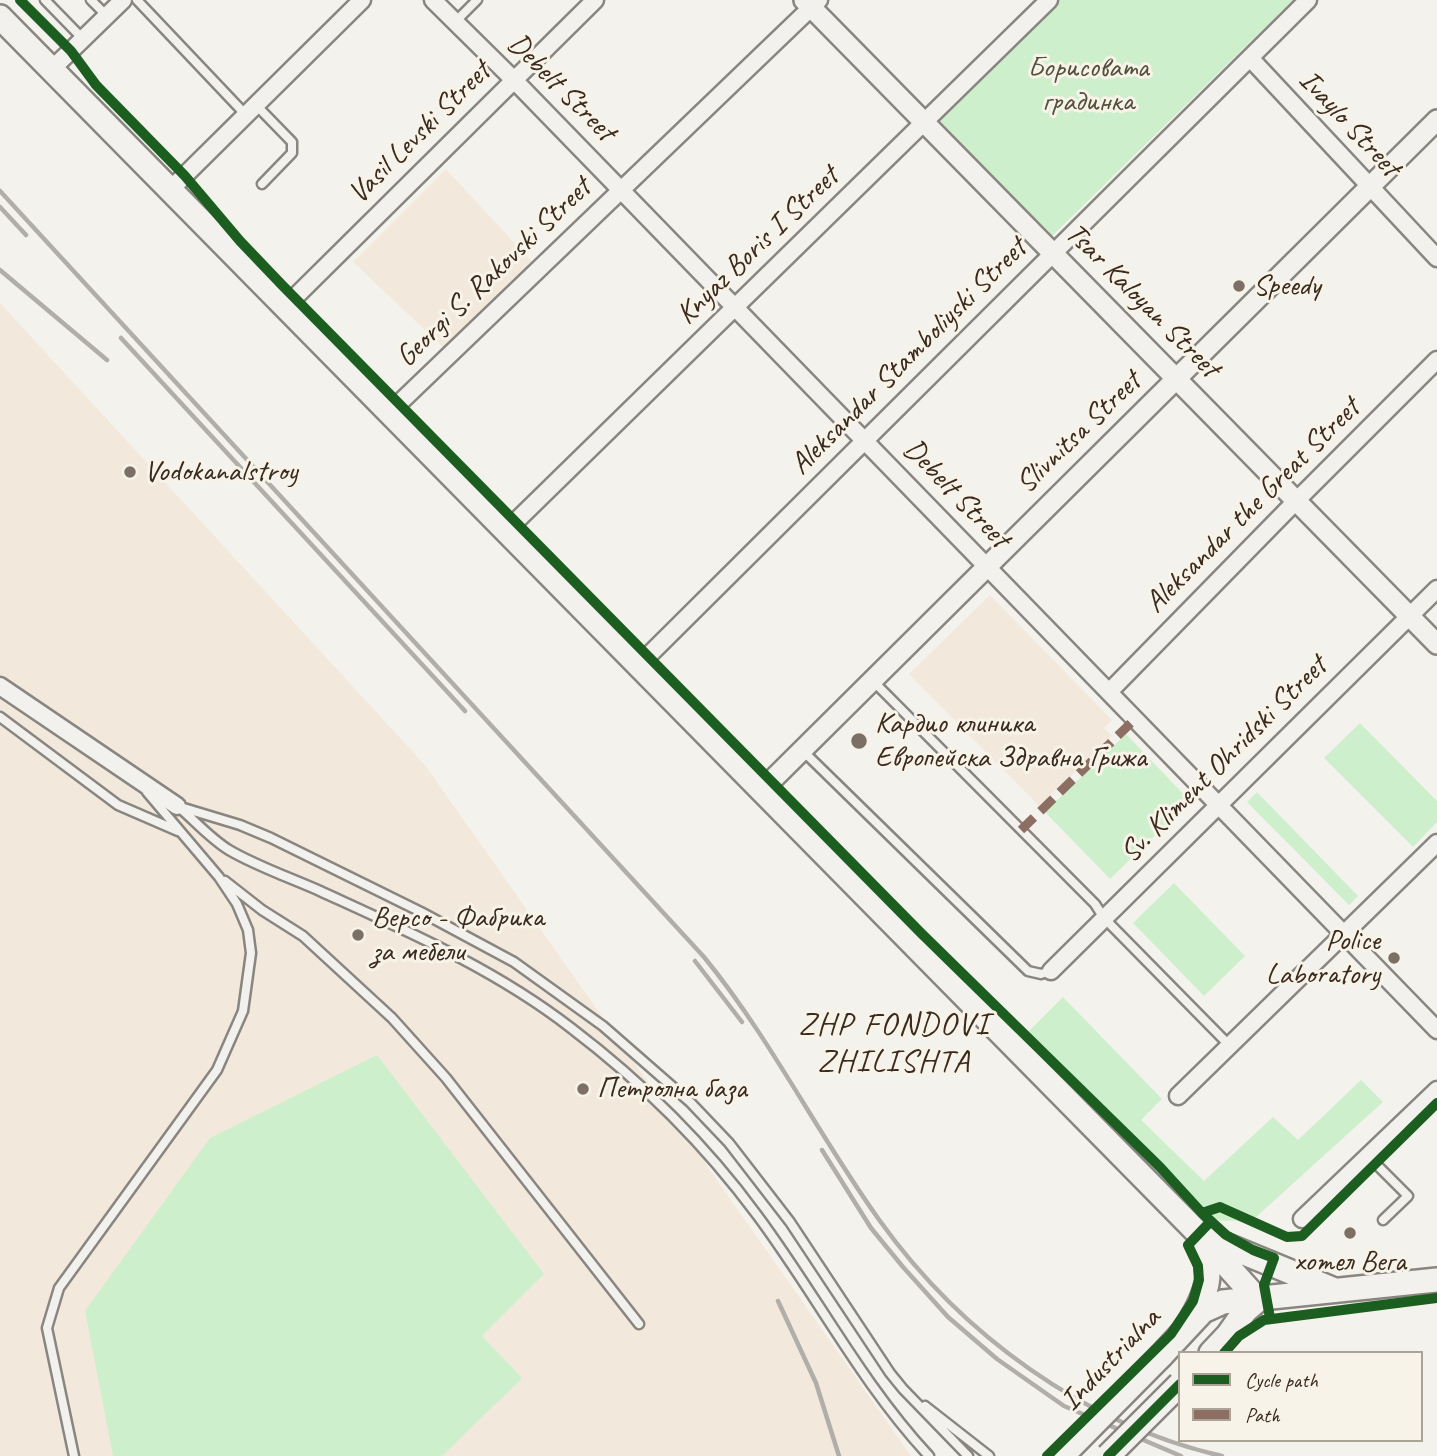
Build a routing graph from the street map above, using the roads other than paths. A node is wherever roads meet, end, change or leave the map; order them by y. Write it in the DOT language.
graph roads {
  1 [pos="46,0"];
  2 [pos="91,0"];
  3 [pos="123,0"];
  4 [pos="137,0"];
  5 [pos="362,0"];
  6 [pos="433,0"];
  7 [pos="477,0"];
  8 [pos="595,0"];
  9 [pos="1049,0"];
  10 [pos="1308,0"];
  11 [pos="811,2"];
  12 [pos="107,16"];
  13 [pos="0,17"];
  14 [pos="455,22"];
  15 [pos="83,39"];
  16 [pos="1250,58"];
  17 [pos="52,69"];
  18 [pos="514,79"];
  19 [pos="251,110"];
  20 [pos="1437,120"];
  21 [pos="924,123"];
  22 [pos="261,184"];
  23 [pos="1370,187"];
  24 [pos="170,190"];
  25 [pos="621,190"];
  26 [pos="1053,254"];
  27 [pos="1437,258"];
  28 [pos="285,307"];
  29 [pos="736,307"];
  30 [pos="1437,360"];
  31 [pos="1177,380"];
  32 [pos="389,413"];
  33 [pos="865,440"];
  34 [pos="1296,501"];
  35 [pos="506,531"];
  36 [pos="987,566"];
  37 [pos="1437,589"];
  38 [pos="1409,617"];
  39 [pos="1437,644"];
  40 [pos="639,665"];
  41 [pos="872,680"];
  42 [pos="0,686"];
  43 [pos="1109,692"];
  44 [pos="0,717"];
  45 [pos="802,750"];
  46 [pos="129,772"];
  47 [pos="763,789"];
  48 [pos="1218,805"];
  49 [pos="177,806"];
  50 [pos="181,833"];
  51 [pos="1437,843"];
  52 [pos="219,877"];
  53 [pos="1104,918"];
  54 [pos="1344,934"];
  55 [pos="1051,971"];
  56 [pos="1437,1030"];
  57 [pos="1230,1046"];
  58 [pos="1437,1090"];
  59 [pos="1178,1096"];
  60 [pos="1368,1156"];
  61 [pos="1303,1219"];
  62 [pos="1383,1220"];
  63 [pos="1199,1234"];
  64 [pos="1437,1280"];
  65 [pos="1337,1291"];
  66 [pos="1258,1300"];
  67 [pos="639,1324"];
  68 [pos="1186,1328"];
  69 [pos="1213,1351"];
  70 [pos="1178,1386"];
  71 [pos="903,1389"];
  72 [pos="74,1456"];
  73 [pos="929,1456"];
  74 [pos="968,1456"];
  75 [pos="989,1456"];
  76 [pos="1062,1456"];
  77 [pos="1108,1456"];
  1 -- 15 [label="lane"];
  2 -- 12 [label="lane"];
  3 -- 12 [label="street"];
  4 -- 19 [label="lane"];
  5 -- 19 [label="street"];
  6 -- 14 [label="street, Debelt Street"];
  7 -- 14 [label="lane"];
  8 -- 18 [label="street, Vasil Levski Street"];
  9 -- 21 [label="street, Knyaz Boris I Street"];
  10 -- 16 [label="street, Aleksandar Stamboliyski Street"];
  11 -- 21 [label="street, Tsar Kaloyan Street"];
  11 -- 25 [label="street, Georgi S. Rakovski Street"];
  12 -- 15 [label="street"];
  13 -- 17 [label="main road"];
  14 -- 18 [label="street, Debelt Street"];
  15 -- 17 [label="street"];
  16 -- 23 [label="street, Ivaylo Street"];
  16 -- 26 [label="street, Aleksandar Stamboliyski Street"];
  17 -- 24 [label="main road"];
  18 -- 25 [label="street, Debelt Street"];
  18 -- 28 [label="street, Vasil Levski Street"];
  19 -- 22 [label="lane"];
  19 -- 24 [label="street"];
  20 -- 23 [label="street, Slivnitsa Street"];
  21 -- 26 [label="street, Tsar Kaloyan Street"];
  21 -- 29 [label="street, Knyaz Boris I Street"];
  23 -- 27 [label="street, Ivaylo Street"];
  23 -- 31 [label="street, Slivnitsa Street"];
  24 -- 28 [label="main road"];
  25 -- 29 [label="street, Debelt Street"];
  25 -- 32 [label="street, Georgi S. Rakovski Street"];
  26 -- 31 [label="street, Tsar Kaloyan Street"];
  26 -- 33 [label="street, Aleksandar Stamboliyski Street"];
  28 -- 32 [label="main road"];
  29 -- 33 [label="street, Debelt Street"];
  29 -- 35 [label="street, Knyaz Boris I Street"];
  30 -- 34 [label="street, Aleksandar the Great Street"];
  31 -- 34 [label="street, Tsar Kaloyan Street"];
  31 -- 36 [label="street, Slivnitsa Street"];
  32 -- 35 [label="main road"];
  33 -- 36 [label="street, Debelt Street"];
  33 -- 40 [label="street, Aleksandar Stamboliyski Street"];
  34 -- 38 [label="street, Tsar Kaloyan Street"];
  34 -- 43 [label="street, Aleksandar the Great Street"];
  35 -- 40 [label="main road"];
  36 -- 41 [label="street, Slivnitsa Street"];
  36 -- 43 [label="street, Debelt Street"];
  37 -- 38 [label="street, Sv. Kliment Ohridski Street"];
  38 -- 39 [label="street, Tsar Kaloyan Street"];
  38 -- 48 [label="street, Sv. Kliment Ohridski Street"];
  40 -- 47 [label="main road"];
  41 -- 45 [label="street, Slivnitsa Street"];
  41 -- 53 [label="lane"];
  42 -- 46 [label="street"];
  43 -- 48 [label="street, Debelt Street"];
  44 -- 50 [label="lane"];
  45 -- 47 [label="street, Slivnitsa Street"];
  45 -- 55 [label="lane"];
  46 -- 49 [label="street"];
  46 -- 50 [label="lane"];
  47 -- 63 [label="main road"];
  48 -- 53 [label="street, Sv. Kliment Ohridski Street"];
  48 -- 54 [label="street, Debelt Street"];
  49 -- 71 [label="lane"];
  49 -- 73 [label="lane"];
  50 -- 52 [label="lane"];
  51 -- 54 [label="street"];
  52 -- 67 [label="lane"];
  52 -- 72 [label="lane"];
  53 -- 55 [label="street, Sv. Kliment Ohridski Street"];
  53 -- 57 [label="lane"];
  54 -- 56 [label="street, Debelt Street"];
  54 -- 57 [label="street"];
  57 -- 59 [label="street"];
  58 -- 60 [label="street"];
  60 -- 61 [label="street"];
  60 -- 62 [label="lane"];
  63 -- 65 [label="main road"];
  63 -- 66 [label="main road"];
  63 -- 68 [label="main road"];
  64 -- 65 [label="main road, Industrialna"];
  65 -- 66 [label="main road, Industrialna"];
  66 -- 68 [label="main road, Industrialna"];
  66 -- 69 [label="main road"];
  68 -- 76 [label="main road, Industrialna, bridge"];
  70 -- 77 [label="main road, bridge"];
  71 -- 74 [label="lane"];
  71 -- 75 [label="lane"];
}
